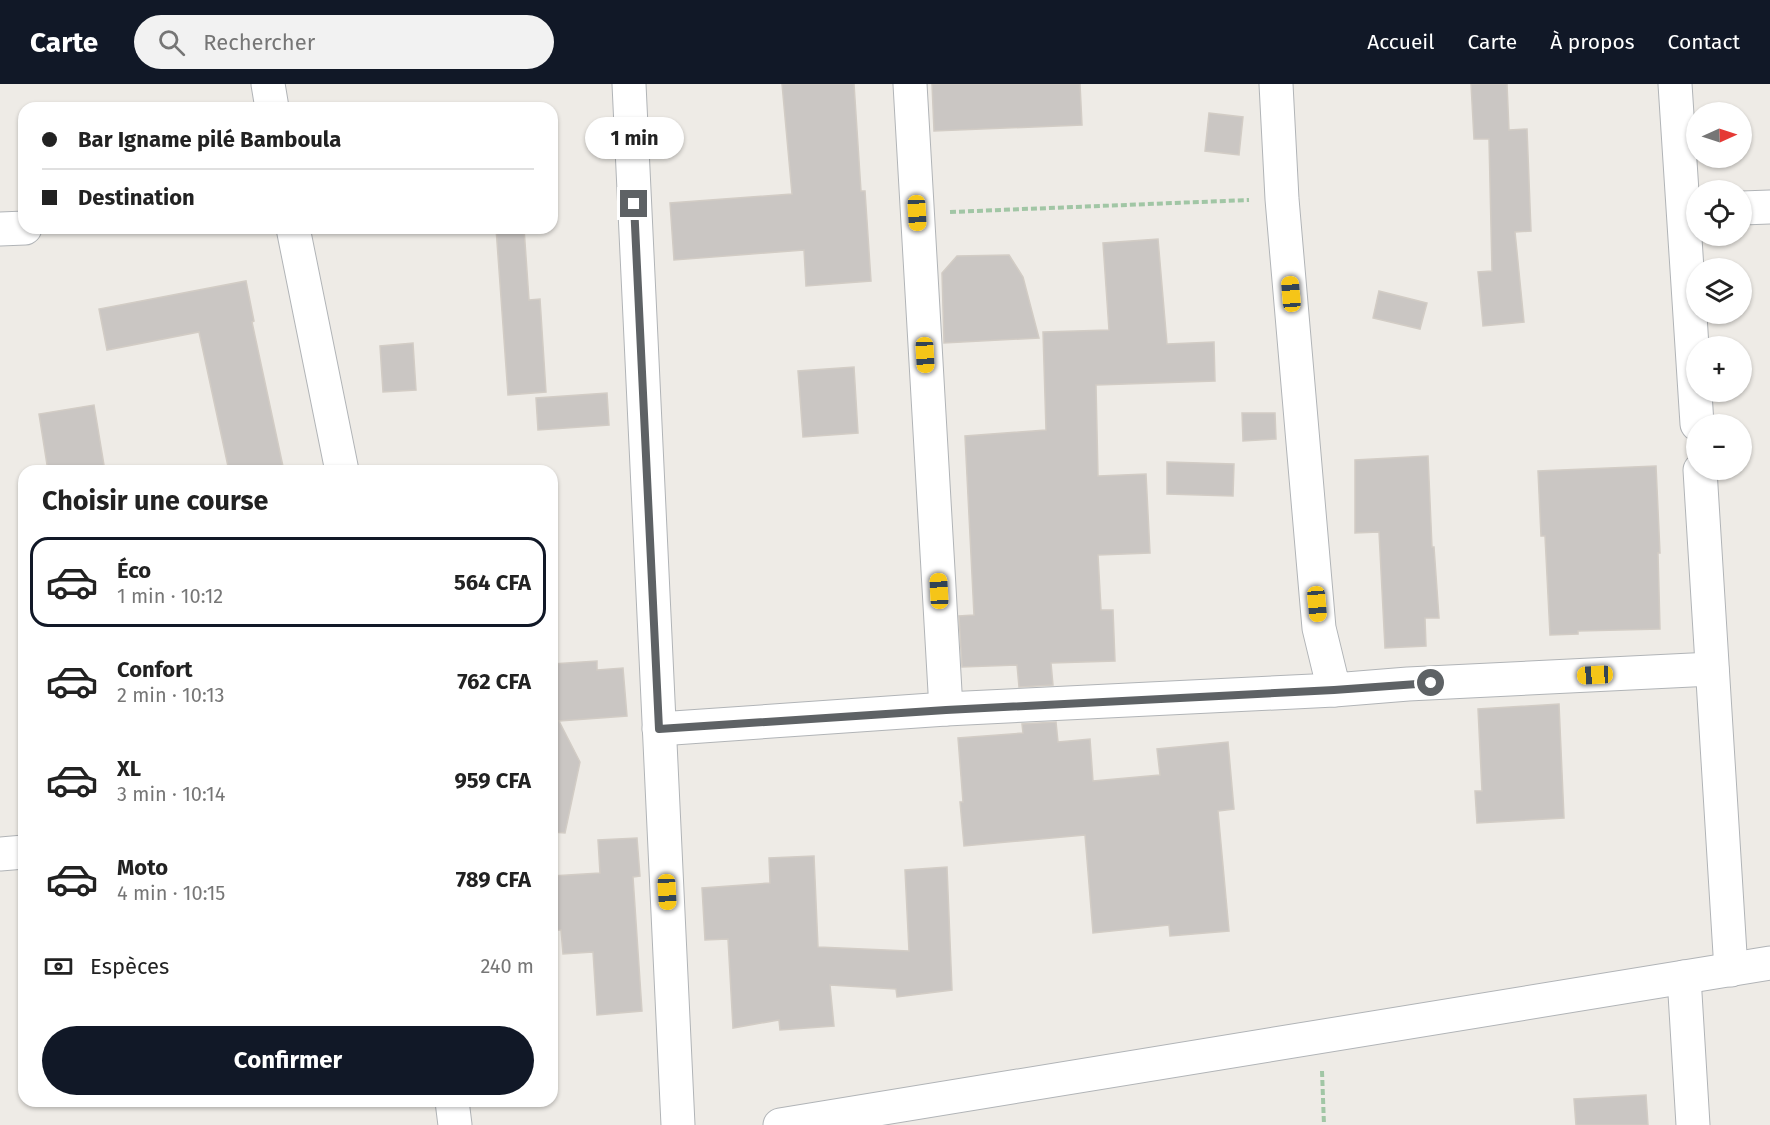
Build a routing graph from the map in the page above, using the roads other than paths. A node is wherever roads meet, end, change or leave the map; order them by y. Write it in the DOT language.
graph roads {
  1 [pos="268,84"];
  2 [pos="629,84"];
  3 [pos="910,84"];
  4 [pos="1276,84"];
  5 [pos="1675,84"];
  6 [pos="271,102"];
  7 [pos="1686,180"];
  8 [pos="1770,207"];
  9 [pos="1752,208"];
  10 [pos="18,229"];
  11 [pos="0,230"];
  12 [pos="294,234"];
  13 [pos="1691,246"];
  14 [pos="1697,414"];
  15 [pos="341,465"];
  16 [pos="1701,480"];
  17 [pos="1712,669"];
  18 [pos="1334,690"];
  19 [pos="946,710"];
  20 [pos="659,729"];
  21 [pos="18,852"];
  22 [pos="0,854"];
  23 [pos="1770,963"];
  24 [pos="1731,970"];
  25 [pos="1684,977"];
  26 [pos="453,1107"];
  27 [pos="936,1112"];
  28 [pos="455,1125"];
  29 [pos="678,1125"];
  30 [pos="780,1125"];
  31 [pos="1693,1125"];
  1 -- 6 [label="street"];
  2 -- 20 [label="street"];
  3 -- 19 [label="street"];
  4 -- 18 [label="street"];
  5 -- 7 [label="street"];
  8 -- 9 [label="street"];
  10 -- 11 [label="street"];
  12 -- 15 [label="street"];
  13 -- 14 [label="street"];
  16 -- 17 [label="street"];
  17 -- 18 [label="street"];
  17 -- 24 [label="street"];
  18 -- 19 [label="street"];
  19 -- 20 [label="street"];
  20 -- 29 [label="street"];
  21 -- 22 [label="street"];
  23 -- 24 [label="street"];
  24 -- 25 [label="street"];
  25 -- 27 [label="street"];
  25 -- 31 [label="street"];
  26 -- 28 [label="street"];
  27 -- 30 [label="street"];
}
